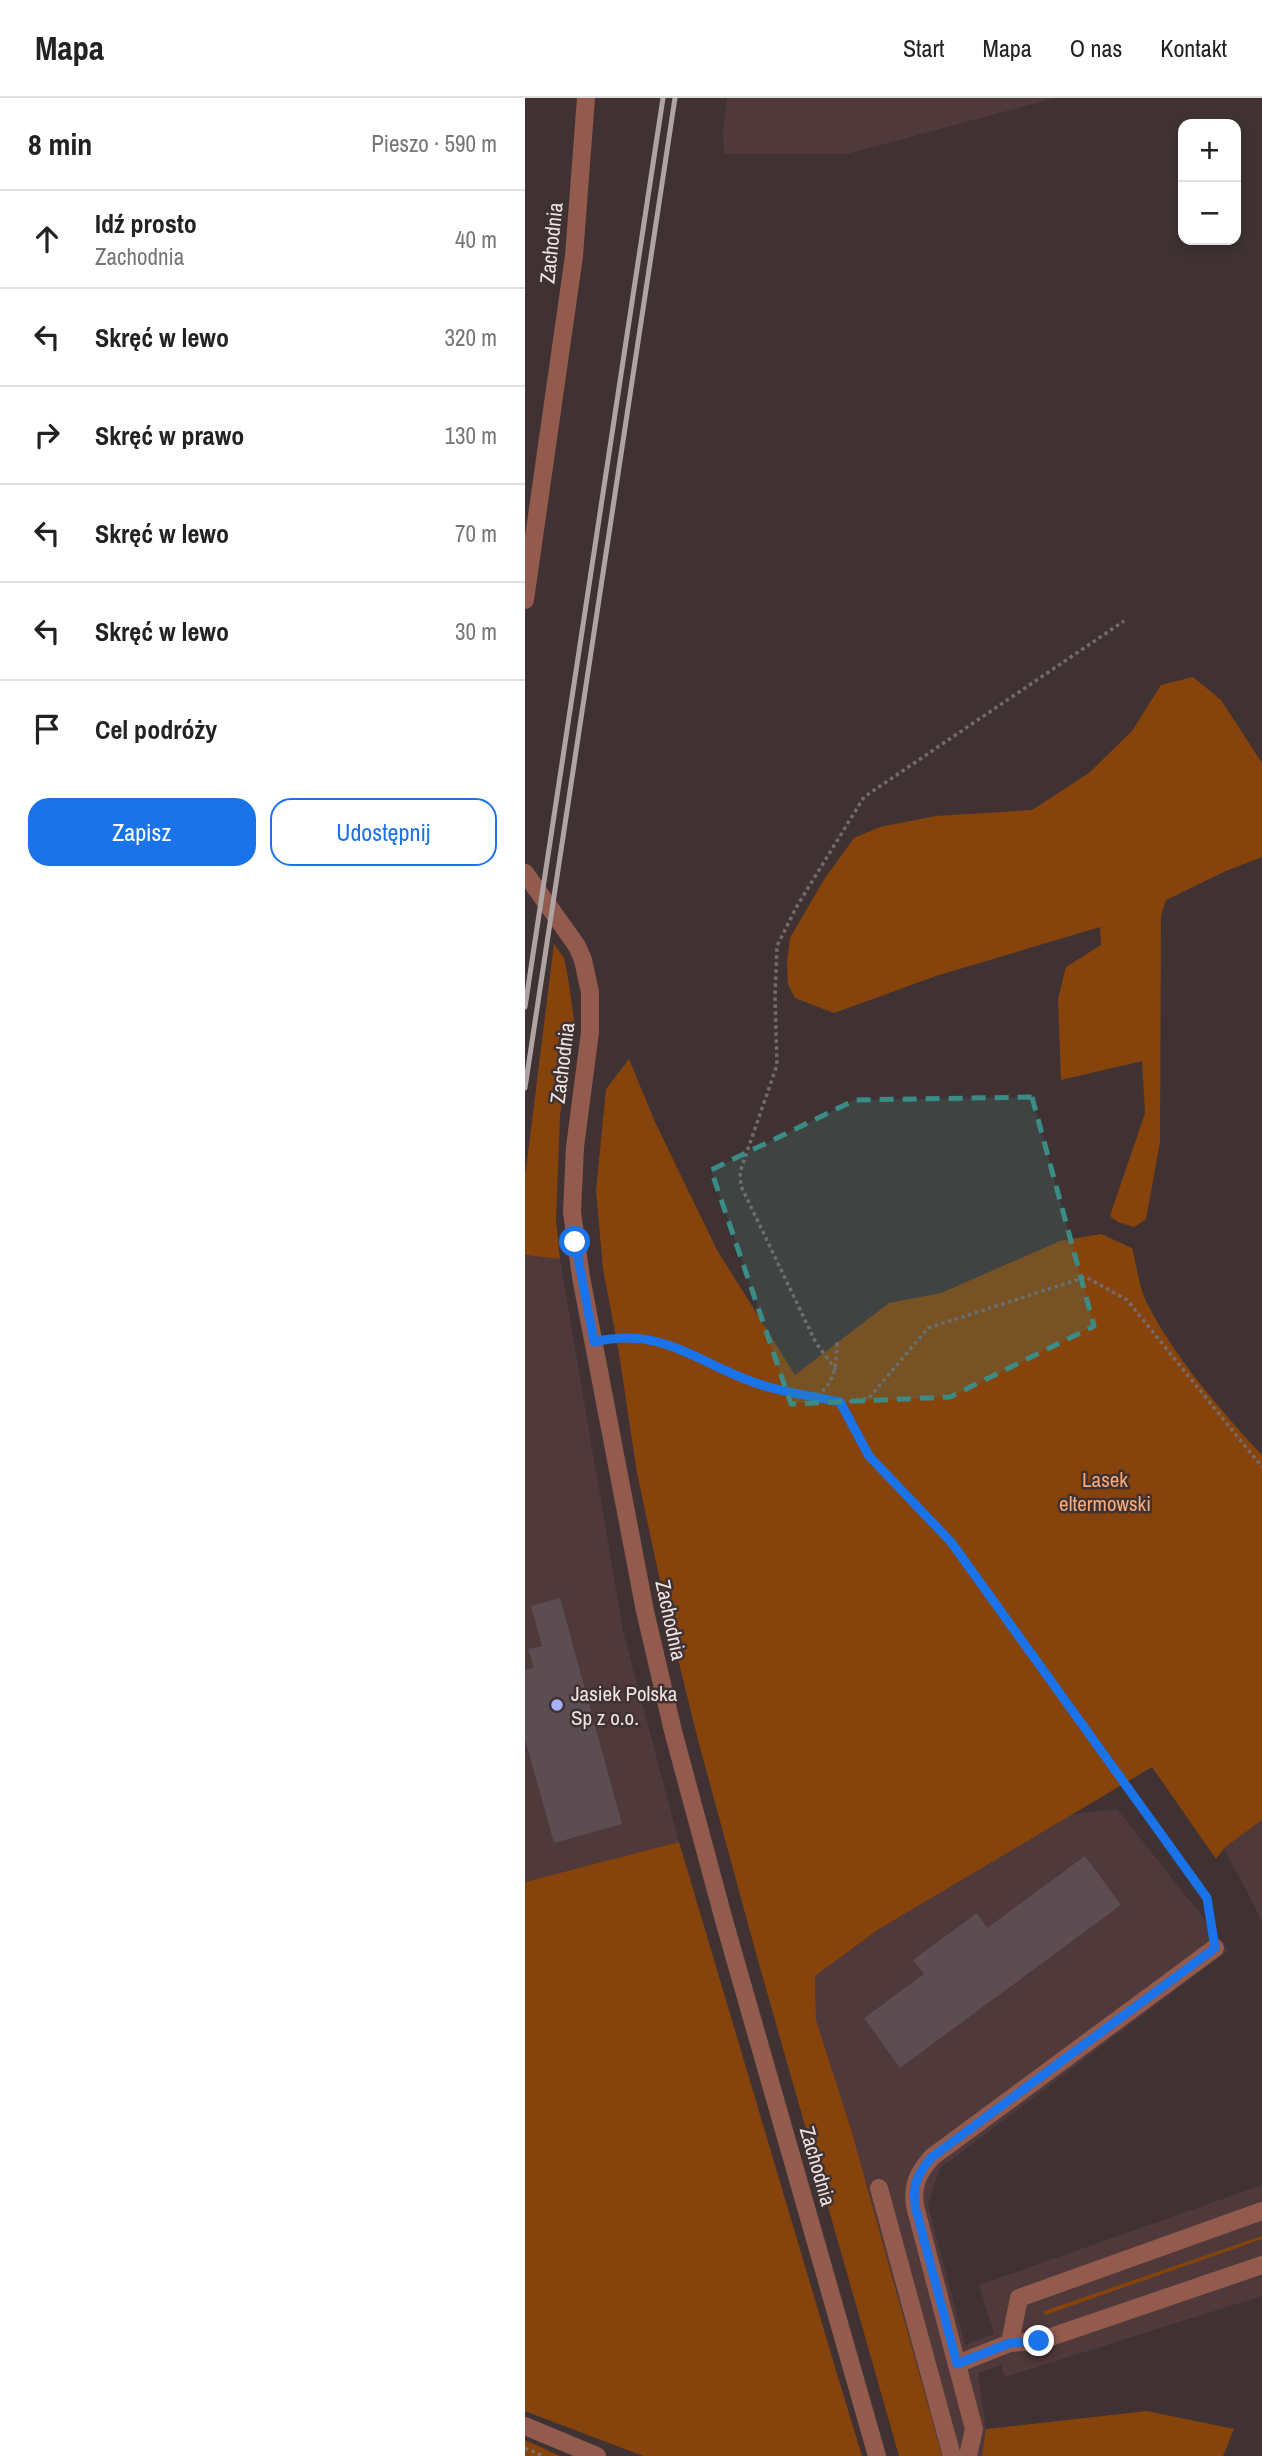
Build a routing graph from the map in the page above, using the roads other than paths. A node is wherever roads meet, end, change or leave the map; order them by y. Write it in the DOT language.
graph roads {
  1 [pos="586,98"];
  2 [pos="525,600"];
  3 [pos="525,873"];
  4 [pos="1215,1948"];
  5 [pos="879,2188"];
  6 [pos="1262,2211"];
  7 [pos="1262,2265"];
  8 [pos="1010,2343"];
  9 [pos="957,2364"];
  10 [pos="525,2427"];
  11 [pos="597,2456"];
  12 [pos="877,2456"];
  13 [pos="952,2456"];
  14 [pos="968,2456"];
  1 -- 2 [label="street, Zachodnia"];
  3 -- 12 [label="street, Zachodnia"];
  4 -- 9 [label="street"];
  5 -- 13 [label="street"];
  6 -- 8 [label="street"];
  7 -- 8 [label="street"];
  8 -- 9 [label="street"];
  9 -- 14 [label="street"];
  10 -- 11 [label="street"];
}
